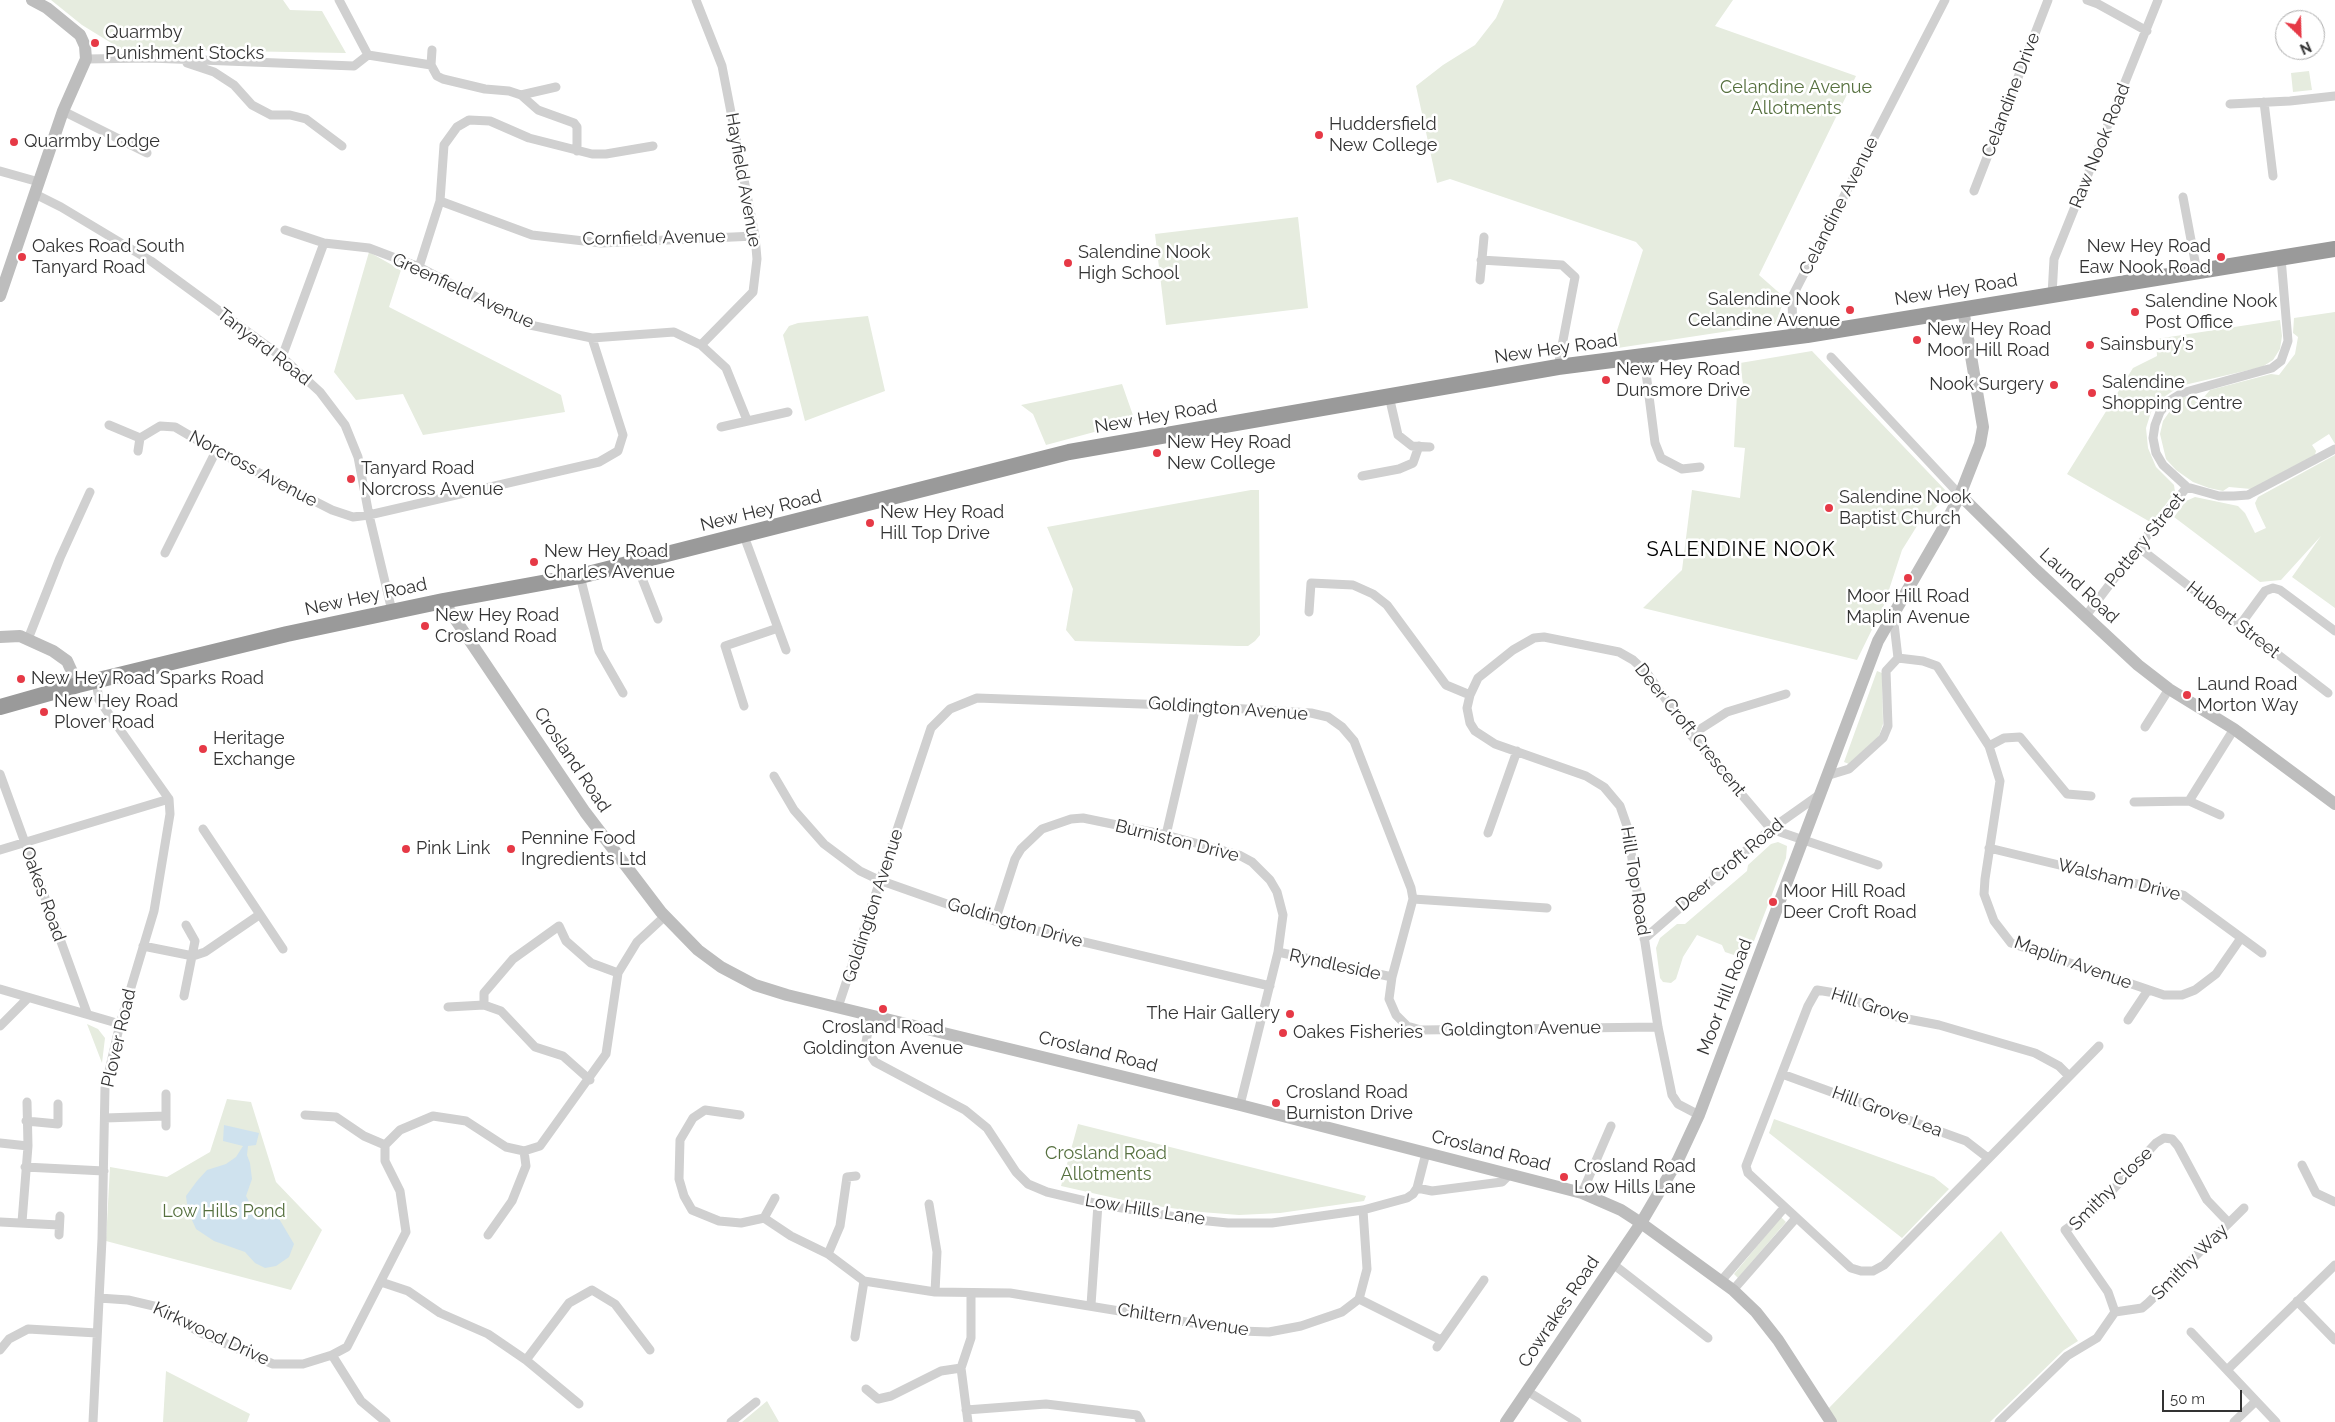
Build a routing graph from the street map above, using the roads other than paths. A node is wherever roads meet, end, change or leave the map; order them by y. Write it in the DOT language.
graph roads {
  1 [pos="32,0"];
  2 [pos="339,0"];
  3 [pos="696,0"];
  4 [pos="1945,0"];
  5 [pos="2048,0"];
  6 [pos="2087,0"];
  7 [pos="2158,0"];
  8 [pos="2147,31"];
  9 [pos="432,50"];
  10 [pos="86,52"];
  11 [pos="368,55"];
  12 [pos="150,58"];
  13 [pos="431,65"];
  14 [pos="556,87"];
  15 [pos="521,95"];
  16 [pos="2335,96"];
  17 [pos="2264,102"];
  18 [pos="2230,104"];
  19 [pos="63,111"];
  20 [pos="342,146"];
  21 [pos="653,146"];
  22 [pos="576,151"];
  23 [pos="147,153"];
  24 [pos="0,171"];
  25 [pos="2274,176"];
  26 [pos="37,188"];
  27 [pos="1974,190"];
  28 [pos="2183,197"];
  29 [pos="440,201"];
  30 [pos="284,230"];
  31 [pos="755,236"];
  32 [pos="1484,237"];
  33 [pos="324,243"];
  34 [pos="2335,249"];
  35 [pos="2282,258"];
  36 [pos="1481,260"];
  37 [pos="419,267"];
  38 [pos="2196,272"];
  39 [pos="1480,280"];
  40 [pos="2052,295"];
  41 [pos="0,296"];
  42 [pos="1963,308"];
  43 [pos="1793,336"];
  44 [pos="592,338"];
  45 [pos="701,345"];
  46 [pos="282,357"];
  47 [pos="1644,357"];
  48 [pos="1831,357"];
  49 [pos="1558,367"];
  50 [pos="1389,396"];
  51 [pos="788,412"];
  52 [pos="747,420"];
  53 [pos="109,425"];
  54 [pos="721,427"];
  55 [pos="140,438"];
  56 [pos="1419,446"];
  57 [pos="1430,447"];
  58 [pos="2335,449"];
  59 [pos="138,451"];
  60 [pos="216,451"];
  61 [pos="1700,467"];
  62 [pos="1362,476"];
  63 [pos="2187,487"];
  64 [pos="90,492"];
  65 [pos="1960,495"];
  66 [pos="369,515"];
  67 [pos="744,536"];
  68 [pos="2138,547"];
  69 [pos="165,553"];
  70 [pos="636,562"];
  71 [pos="580,576"];
  72 [pos="443,601"];
  73 [pos="392,612"];
  74 [pos="1309,612"];
  75 [pos="1893,612"];
  76 [pos="2085,617"];
  77 [pos="658,619"];
  78 [pos="2240,625"];
  79 [pos="778,628"];
  80 [pos="2335,631"];
  81 [pos="0,637"];
  82 [pos="28,639"];
  83 [pos="786,650"];
  84 [pos="1898,658"];
  85 [pos="96,680"];
  86 [pos="78,685"];
  87 [pos="2169,689"];
  88 [pos="623,693"];
  89 [pos="2328,693"];
  90 [pos="1786,694"];
  91 [pos="1470,695"];
  92 [pos="744,706"];
  93 [pos="1196,706"];
  94 [pos="0,707"];
  95 [pos="2146,727"];
  96 [pos="2234,729"];
  97 [pos="1691,735"];
  98 [pos="1989,746"];
  99 [pos="1517,751"];
  100 [pos="774,776"];
  101 [pos="1826,776"];
  102 [pos="1,778"];
  103 [pos="1819,795"];
  104 [pos="2091,796"];
  105 [pos="169,800"];
  106 [pos="2189,801"];
  107 [pos="2134,802"];
  108 [pos="2335,804"];
  109 [pos="2220,815"];
  110 [pos="203,829"];
  111 [pos="1770,829"];
  112 [pos="1488,833"];
  113 [pos="1166,835"];
  114 [pos="1803,838"];
  115 [pos="24,844"];
  116 [pos="1989,848"];
  117 [pos="0,850"];
  118 [pos="1878,864"];
  119 [pos="879,880"];
  120 [pos="1413,899"];
  121 [pos="1547,908"];
  122 [pos="260,915"];
  123 [pos="664,916"];
  124 [pos="995,921"];
  125 [pos="186,926"];
  126 [pos="2242,938"];
  127 [pos="1644,939"];
  128 [pos="143,946"];
  129 [pos="283,949"];
  130 [pos="1278,952"];
  131 [pos="2262,953"];
  132 [pos="193,956"];
  133 [pos="618,973"];
  134 [pos="1392,977"];
  135 [pos="1270,986"];
  136 [pos="0,989"];
  137 [pos="2148,990"];
  138 [pos="184,996"];
  139 [pos="28,998"];
  140 [pos="448,1006"];
  141 [pos="484,1006"];
  142 [pos="838,1008"];
  143 [pos="87,1013"];
  144 [pos="871,1015"];
  145 [pos="2128,1020"];
  146 [pos="120,1024"];
  147 [pos="0,1026"];
  148 [pos="1658,1027"];
  149 [pos="2099,1046"];
  150 [pos="1782,1074"];
  151 [pos="2068,1076"];
  152 [pos="590,1080"];
  153 [pos="166,1094"];
  154 [pos="27,1102"];
  155 [pos="58,1104"];
  156 [pos="1240,1105"];
  157 [pos="305,1114"];
  158 [pos="740,1115"];
  159 [pos="1699,1115"];
  160 [pos="105,1118"];
  161 [pos="26,1121"];
  162 [pos="1611,1126"];
  163 [pos="0,1143"];
  164 [pos="385,1145"];
  165 [pos="28,1146"];
  166 [pos="524,1151"];
  167 [pos="1426,1153"];
  168 [pos="1988,1158"];
  169 [pos="2302,1165"];
  170 [pos="25,1167"];
  171 [pos="104,1171"];
  172 [pos="1510,1174"];
  173 [pos="856,1176"];
  174 [pos="1417,1188"];
  175 [pos="1582,1193"];
  176 [pos="775,1198"];
  177 [pos="2335,1202"];
  178 [pos="929,1204"];
  179 [pos="1098,1204"];
  180 [pos="1784,1208"];
  181 [pos="2244,1208"];
  182 [pos="1363,1210"];
  183 [pos="764,1218"];
  184 [pos="1796,1218"];
  185 [pos="0,1222"];
  186 [pos="22,1222"];
  187 [pos="1641,1222"];
  188 [pos="2229,1223"];
  189 [pos="59,1235"];
  190 [pos="488,1235"];
  191 [pos="828,1254"];
  192 [pos="1613,1264"];
  193 [pos="2335,1265"];
  194 [pos="1484,1280"];
  195 [pos="864,1281"];
  196 [pos="1721,1281"];
  197 [pos="381,1282"];
  198 [pos="1733,1290"];
  199 [pos="935,1292"];
  200 [pos="971,1294"];
  201 [pos="99,1298"];
  202 [pos="1359,1299"];
  203 [pos="2297,1301"];
  204 [pos="1091,1305"];
  205 [pos="2115,1312"];
  206 [pos="2191,1332"];
  207 [pos="97,1333"];
  208 [pos="855,1337"];
  209 [pos="1708,1338"];
  210 [pos="2335,1340"];
  211 [pos="0,1350"];
  212 [pos="650,1350"];
  213 [pos="332,1355"];
  214 [pos="526,1360"];
  215 [pos="961,1368"];
  216 [pos="2227,1370"];
  217 [pos="866,1389"];
  218 [pos="1527,1391"];
  219 [pos="2256,1401"];
  220 [pos="756,1402"];
  221 [pos="579,1404"];
  222 [pos="966,1410"];
  223 [pos="93,1422"];
  224 [pos="386,1422"];
  225 [pos="731,1422"];
  226 [pos="968,1422"];
  227 [pos="1141,1422"];
  228 [pos="1506,1422"];
  229 [pos="1577,1422"];
  230 [pos="1831,1422"];
  231 [pos="1999,1422"];
  232 [pos="2234,1422"];
  233 [pos="2276,1422"];
  1 -- 10 [label="street"];
  2 -- 11 [label="street"];
  3 -- 31 [label="street, Hayfield Avenue"];
  4 -- 43 [label="street, Celandine Avenue"];
  5 -- 27 [label="street, Celandine Drive"];
  6 -- 8 [label="street"];
  7 -- 8 [label="street, Raw Nook Road"];
  8 -- 40 [label="street, Raw Nook Road"];
  9 -- 13 [label="street"];
  10 -- 12 [label="street"];
  10 -- 19 [label="street"];
  11 -- 12 [label="street"];
  11 -- 13 [label="street"];
  12 -- 20 [label="street"];
  13 -- 15 [label="street"];
  14 -- 15 [label="street"];
  15 -- 22 [label="street"];
  16 -- 17 [label="street"];
  17 -- 18 [label="street"];
  17 -- 25 [label="street"];
  19 -- 23 [label="street"];
  19 -- 26 [label="street"];
  21 -- 22 [label="street"];
  22 -- 29 [label="street"];
  24 -- 26 [label="street, Tanyard Road"];
  26 -- 41 [label="street"];
  26 -- 46 [label="street, Tanyard Road"];
  28 -- 38 [label="street"];
  29 -- 31 [label="street, Cornfield Avenue"];
  29 -- 37 [label="street"];
  30 -- 33 [label="street, Greenfield Avenue"];
  31 -- 45 [label="street, Hayfield Avenue"];
  32 -- 36 [label="street"];
  33 -- 37 [label="street, Greenfield Avenue"];
  33 -- 46 [label="street"];
  34 -- 35 [label="highway, New Hey Road"];
  35 -- 38 [label="highway, New Hey Road"];
  35 -- 63 [label="street"];
  36 -- 39 [label="street"];
  36 -- 49 [label="street"];
  37 -- 44 [label="street, Greenfield Avenue"];
  38 -- 40 [label="highway, New Hey Road"];
  40 -- 42 [label="highway, New Hey Road"];
  42 -- 43 [label="highway, New Hey Road"];
  42 -- 65 [label="street, Moor Hill Road"];
  43 -- 47 [label="highway, New Hey Road"];
  44 -- 45 [label="street, Greenfield Avenue"];
  44 -- 66 [label="street, Norcross Avenue"];
  45 -- 52 [label="street, Greenfield Avenue"];
  46 -- 66 [label="street, Tanyard Road"];
  47 -- 49 [label="highway, New Hey Road"];
  47 -- 61 [label="street"];
  48 -- 65 [label="street, Laund Road"];
  49 -- 50 [label="highway, New Hey Road"];
  50 -- 56 [label="street"];
  50 -- 67 [label="highway, New Hey Road"];
  51 -- 52 [label="street"];
  52 -- 54 [label="street"];
  53 -- 55 [label="street"];
  55 -- 59 [label="street"];
  55 -- 60 [label="street, Norcross Avenue"];
  56 -- 57 [label="street"];
  56 -- 62 [label="street"];
  58 -- 63 [label="street"];
  60 -- 66 [label="street, Norcross Avenue"];
  60 -- 69 [label="street"];
  63 -- 68 [label="street, Pottery Street"];
  64 -- 82 [label="street"];
  65 -- 75 [label="street, Moor Hill Road"];
  65 -- 76 [label="street, Laund Road"];
  66 -- 73 [label="street, Tanyard Road"];
  67 -- 70 [label="highway, New Hey Road"];
  67 -- 79 [label="street"];
  68 -- 76 [label="street, Pottery Street"];
  68 -- 78 [label="street, Hubert Street"];
  70 -- 71 [label="highway, New Hey Road"];
  70 -- 77 [label="street"];
  71 -- 72 [label="highway, New Hey Road"];
  71 -- 88 [label="street"];
  72 -- 73 [label="highway, New Hey Road"];
  72 -- 123 [label="street, Crosland Road"];
  73 -- 85 [label="highway, New Hey Road"];
  74 -- 91 [label="street"];
  75 -- 84 [label="street"];
  75 -- 101 [label="street, Moor Hill Road"];
  76 -- 87 [label="street, Laund Road"];
  78 -- 80 [label="street"];
  78 -- 89 [label="street, Hubert Street"];
  79 -- 83 [label="street"];
  79 -- 92 [label="street"];
  81 -- 82 [label="street"];
  82 -- 86 [label="street"];
  84 -- 98 [label="street, Maplin Avenue"];
  84 -- 101 [label="street"];
  85 -- 86 [label="highway, New Hey Road"];
  85 -- 105 [label="street"];
  86 -- 94 [label="highway, New Hey Road"];
  87 -- 95 [label="street"];
  87 -- 96 [label="street, Laund Road"];
  90 -- 97 [label="street"];
  91 -- 97 [label="street, Deer Croft Crescent"];
  91 -- 99 [label="street, Hill Top Road"];
  93 -- 113 [label="street"];
  93 -- 119 [label="street, Goldington Avenue"];
  93 -- 120 [label="street, Goldington Avenue"];
  96 -- 106 [label="street"];
  96 -- 108 [label="street, Laund Road"];
  97 -- 111 [label="street, Deer Croft Crescent"];
  98 -- 104 [label="street"];
  98 -- 116 [label="street, Maplin Avenue"];
  99 -- 112 [label="street"];
  99 -- 127 [label="street, Hill Top Road"];
  100 -- 119 [label="street, Goldington Drive"];
  101 -- 103 [label="street, Moor Hill Road"];
  102 -- 115 [label="street, Oakes Road"];
  103 -- 111 [label="street, Deer Croft Road"];
  103 -- 114 [label="street, Moor Hill Road"];
  105 -- 115 [label="street"];
  105 -- 128 [label="street, Plover Road"];
  106 -- 107 [label="street"];
  106 -- 109 [label="street"];
  110 -- 122 [label="street"];
  111 -- 114 [label="street"];
  111 -- 127 [label="street, Deer Croft Road"];
  113 -- 124 [label="street, Burniston Drive"];
  113 -- 130 [label="street, Burniston Drive"];
  114 -- 118 [label="street"];
  114 -- 159 [label="street, Moor Hill Road"];
  115 -- 117 [label="street"];
  115 -- 143 [label="street, Oakes Road"];
  116 -- 126 [label="street, Walsham Drive"];
  116 -- 137 [label="street, Maplin Avenue"];
  119 -- 124 [label="street, Goldington Drive"];
  119 -- 142 [label="street, Goldington Avenue"];
  120 -- 121 [label="street"];
  120 -- 134 [label="street, Goldington Avenue"];
  122 -- 129 [label="street"];
  122 -- 132 [label="street"];
  123 -- 133 [label="street"];
  123 -- 142 [label="street, Crosland Road"];
  124 -- 135 [label="street, Goldington Drive"];
  125 -- 132 [label="street"];
  126 -- 131 [label="street, Walsham Drive"];
  126 -- 137 [label="street, Maplin Avenue"];
  127 -- 148 [label="street, Hill Top Road"];
  128 -- 132 [label="street"];
  128 -- 146 [label="street, Plover Road"];
  130 -- 134 [label="street, Ryndleside"];
  130 -- 135 [label="street, Burniston Drive"];
  132 -- 138 [label="street"];
  133 -- 141 [label="street"];
  133 -- 152 [label="street"];
  134 -- 148 [label="street, Goldington Avenue"];
  135 -- 156 [label="street, Burniston Drive"];
  136 -- 139 [label="street"];
  137 -- 145 [label="street"];
  139 -- 143 [label="street"];
  139 -- 147 [label="street"];
  140 -- 141 [label="street"];
  141 -- 152 [label="street"];
  142 -- 144 [label="street, Crosland Road"];
  143 -- 146 [label="street"];
  144 -- 156 [label="street, Crosland Road"];
  144 -- 179 [label="street, Low Hills Lane"];
  146 -- 160 [label="street, Plover Road"];
  148 -- 159 [label="street, Hill Top Road"];
  149 -- 151 [label="street, Hill Grove"];
  150 -- 151 [label="street, Hill Grove"];
  150 -- 168 [label="street, Hill Grove Lea"];
  150 -- 180 [label="street, Hill Grove"];
  151 -- 168 [label="street, Hill Grove"];
  152 -- 166 [label="street"];
  153 -- 160 [label="street"];
  154 -- 161 [label="street"];
  155 -- 161 [label="street"];
  156 -- 167 [label="street, Crosland Road"];
  157 -- 164 [label="street"];
  158 -- 183 [label="street"];
  159 -- 187 [label="street, Moor Hill Road"];
  160 -- 171 [label="street, Plover Road"];
  161 -- 165 [label="street"];
  162 -- 175 [label="street"];
  163 -- 165 [label="street"];
  164 -- 166 [label="street"];
  164 -- 197 [label="street, Kirkwood Drive"];
  165 -- 170 [label="street"];
  166 -- 190 [label="street"];
  167 -- 172 [label="street, Crosland Road"];
  167 -- 174 [label="street"];
  168 -- 184 [label="street, Hill Grove"];
  169 -- 177 [label="street"];
  170 -- 171 [label="street"];
  170 -- 186 [label="street"];
  171 -- 201 [label="street, Plover Road"];
  172 -- 174 [label="street"];
  172 -- 175 [label="street, Crosland Road"];
  173 -- 191 [label="street"];
  174 -- 182 [label="street, Low Hills Lane"];
  175 -- 187 [label="street, Crosland Road"];
  176 -- 183 [label="street"];
  178 -- 199 [label="street"];
  179 -- 182 [label="street, Low Hills Lane"];
  179 -- 204 [label="street"];
  180 -- 184 [label="street, Hill Grove"];
  180 -- 196 [label="street"];
  181 -- 188 [label="street, Smithy Way"];
  182 -- 202 [label="street"];
  183 -- 191 [label="street"];
  184 -- 198 [label="street"];
  185 -- 186 [label="street"];
  186 -- 189 [label="street"];
  187 -- 192 [label="street, Cowrakes Road"];
  187 -- 196 [label="street, Crosland Road"];
  188 -- 205 [label="street, Smithy Way"];
  188 -- 205 [label="street, Smithy Close"];
  191 -- 195 [label="street"];
  192 -- 209 [label="street"];
  192 -- 218 [label="street, Cowrakes Road"];
  193 -- 203 [label="street"];
  194 -- 202 [label="street"];
  195 -- 199 [label="street, Chiltern Avenue"];
  195 -- 208 [label="street"];
  196 -- 198 [label="street, Crosland Road"];
  197 -- 213 [label="street, Kirkwood Drive"];
  197 -- 214 [label="street"];
  198 -- 230 [label="street, Crosland Road"];
  199 -- 200 [label="street, Chiltern Avenue"];
  200 -- 204 [label="street, Chiltern Avenue"];
  200 -- 215 [label="street"];
  201 -- 207 [label="street, Plover Road"];
  201 -- 213 [label="street, Kirkwood Drive"];
  202 -- 204 [label="street, Chiltern Avenue"];
  203 -- 210 [label="street"];
  203 -- 216 [label="street"];
  205 -- 231 [label="street"];
  206 -- 216 [label="street"];
  207 -- 211 [label="street"];
  207 -- 223 [label="street, Plover Road"];
  212 -- 214 [label="street"];
  213 -- 224 [label="street"];
  214 -- 221 [label="street"];
  215 -- 217 [label="street"];
  215 -- 222 [label="street"];
  216 -- 219 [label="street"];
  218 -- 228 [label="street, Cowrakes Road"];
  218 -- 229 [label="street"];
  219 -- 232 [label="street"];
  219 -- 233 [label="street"];
  220 -- 225 [label="street"];
  222 -- 226 [label="street"];
  222 -- 227 [label="street"];
}
